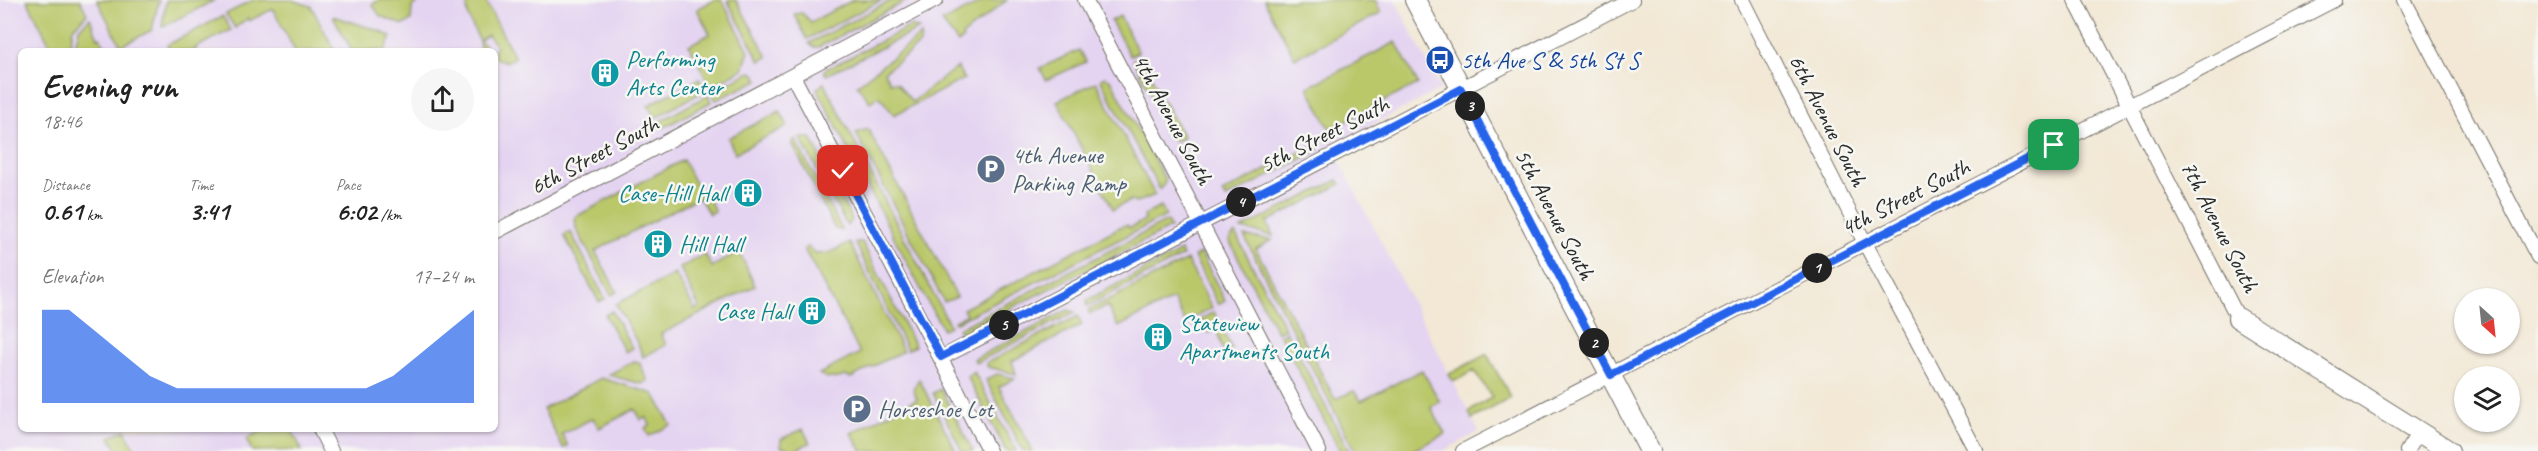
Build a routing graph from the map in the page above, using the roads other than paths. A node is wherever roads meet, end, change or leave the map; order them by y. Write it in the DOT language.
graph roads {
  1 [pos="936,0"];
  2 [pos="1085,0"];
  3 [pos="1415,0"];
  4 [pos="1632,0"];
  5 [pos="1742,0"];
  6 [pos="2075,0"];
  7 [pos="2334,0"];
  8 [pos="2404,0"];
  9 [pos="793,76"];
  10 [pos="1461,89"];
  11 [pos="2129,106"];
  12 [pos="1202,223"];
  13 [pos="498,230"];
  14 [pos="1865,243"];
  15 [pos="2538,257"];
  16 [pos="2238,318"];
  17 [pos="941,357"];
  18 [pos="1611,375"];
  19 [pos="322,432"];
  20 [pos="2419,432"];
  21 [pos="331,451"];
  22 [pos="989,451"];
  23 [pos="1319,451"];
  24 [pos="1463,451"];
  25 [pos="1650,451"];
  26 [pos="1976,451"];
  27 [pos="2407,451"];
  28 [pos="2449,451"];
  1 -- 9 [label="street, 6th Street South"];
  2 -- 12 [label="street, 4th Avenue South"];
  3 -- 10 [label="street, 5th Avenue South"];
  4 -- 10 [label="street, 5th Street South"];
  5 -- 14 [label="street, 6th Avenue South"];
  6 -- 11 [label="street, 7th Avenue South"];
  7 -- 11 [label="street, 4th Street South"];
  8 -- 15 [label="street"];
  9 -- 13 [label="street, 6th Street South"];
  9 -- 17 [label="street"];
  10 -- 12 [label="street, 5th Street South"];
  10 -- 18 [label="street, 5th Avenue South"];
  11 -- 14 [label="street, 4th Street South"];
  11 -- 16 [label="street, 7th Avenue South"];
  12 -- 17 [label="street, 5th Street South"];
  12 -- 23 [label="street, 4th Avenue South"];
  14 -- 18 [label="street, 4th Street South"];
  14 -- 26 [label="street, 6th Avenue South"];
  16 -- 20 [label="street, 7th Avenue South"];
  17 -- 22 [label="street"];
  18 -- 24 [label="street, 4th Street South"];
  18 -- 25 [label="street, 5th Avenue South"];
  19 -- 21 [label="street"];
  20 -- 27 [label="street"];
  20 -- 28 [label="street, 7th Avenue South"];
}
